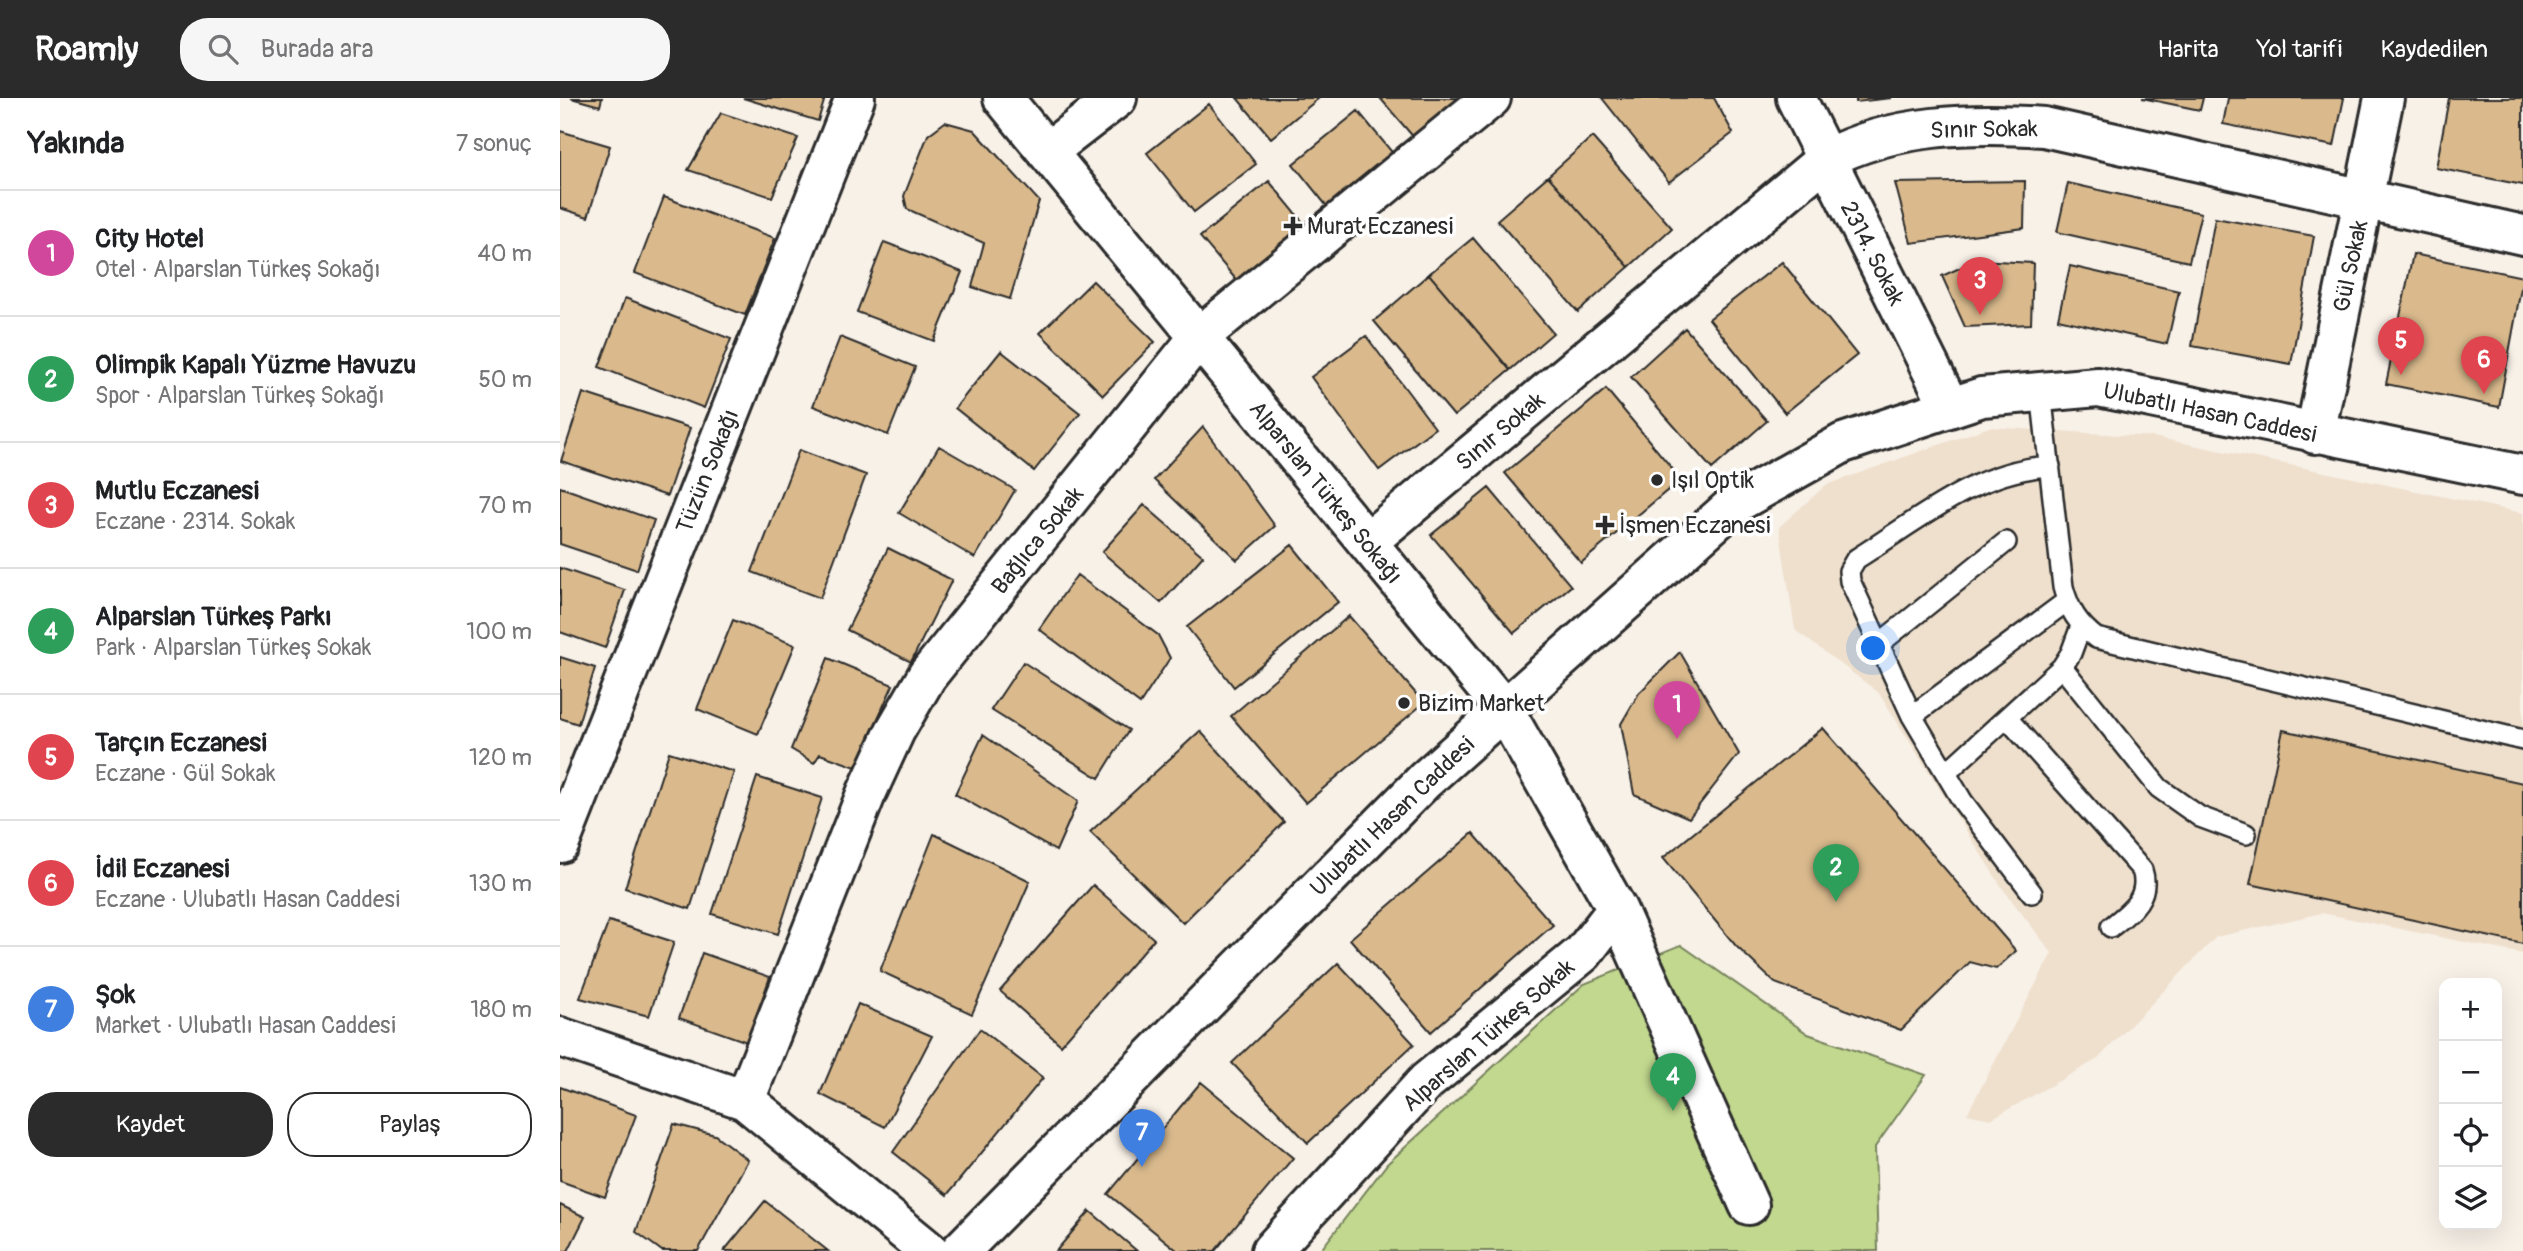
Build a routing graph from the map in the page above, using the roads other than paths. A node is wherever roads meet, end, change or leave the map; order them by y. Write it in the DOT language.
graph roads {
  1 [pos="855,98"];
  2 [pos="1003,98"];
  3 [pos="1116,98"];
  4 [pos="1491,98"];
  5 [pos="1796,98"];
  6 [pos="2384,98"];
  7 [pos="1047,152"];
  8 [pos="1826,159"];
  9 [pos="2364,199"];
  10 [pos="2523,235"];
  11 [pos="1199,337"];
  12 [pos="2041,392"];
  13 [pos="1950,407"];
  14 [pos="2315,433"];
  15 [pos="2050,466"];
  16 [pos="2523,475"];
  17 [pos="1367,542"];
  18 [pos="2007,542"];
  19 [pos="2067,601"];
  20 [pos="2081,626"];
  21 [pos="1879,644"];
  22 [pos="2062,667"];
  23 [pos="1503,708"];
  24 [pos="1912,716"];
  25 [pos="2007,718"];
  26 [pos="2523,740"];
  27 [pos="1947,772"];
  28 [pos="2246,834"];
  29 [pos="560,843"];
  30 [pos="2032,893"];
  31 [pos="1617,909"];
  32 [pos="2111,927"];
  33 [pos="560,1037"];
  34 [pos="745,1100"];
  35 [pos="1749,1205"];
  36 [pos="929,1251"];
  37 [pos="960,1251"];
  38 [pos="1271,1251"];
  1 -- 29 [label="street, Tüzün Sokağı"];
  2 -- 7 [label="street, Alparslan Türkeş Sokağı"];
  3 -- 7 [label="street"];
  4 -- 11 [label="street, Bağlıca Sokak"];
  5 -- 8 [label="street, 2314. Sokak"];
  6 -- 9 [label="street, Gül Sokak"];
  7 -- 11 [label="street, Alparslan Türkeş Sokağı"];
  8 -- 9 [label="street, Sınır Sokak"];
  8 -- 13 [label="street, 2314. Sokak"];
  8 -- 17 [label="street, Sınır Sokak"];
  9 -- 10 [label="street, Sınır Sokak"];
  9 -- 14 [label="street, Gül Sokak"];
  11 -- 17 [label="street, Alparslan Türkeş Sokağı"];
  11 -- 34 [label="street, Bağlıca Sokak"];
  12 -- 13 [label="street, Ulubatlı Hasan Caddesi"];
  12 -- 14 [label="street, Ulubatlı Hasan Caddesi"];
  12 -- 15 [label="lane"];
  13 -- 23 [label="street, Ulubatlı Hasan Caddesi"];
  14 -- 16 [label="street, Ulubatlı Hasan Caddesi"];
  15 -- 19 [label="lane"];
  15 -- 21 [label="lane"];
  17 -- 23 [label="street, Alparslan Türkeş Sokağı"];
  18 -- 21 [label="lane"];
  19 -- 20 [label="lane"];
  19 -- 24 [label="lane"];
  20 -- 22 [label="lane"];
  20 -- 26 [label="lane"];
  21 -- 24 [label="lane"];
  22 -- 25 [label="lane"];
  22 -- 28 [label="lane"];
  23 -- 31 [label="street, Alparslan Türkeş Sokağı"];
  23 -- 37 [label="street, Ulubatlı Hasan Caddesi"];
  24 -- 27 [label="lane"];
  25 -- 27 [label="lane"];
  25 -- 32 [label="lane"];
  27 -- 30 [label="lane"];
  31 -- 35 [label="street, Alparslan Türkeş Sokağı"];
  31 -- 38 [label="street, Alparslan Türkeş Sokak"];
  33 -- 34 [label="street"];
  34 -- 36 [label="street"];
}
